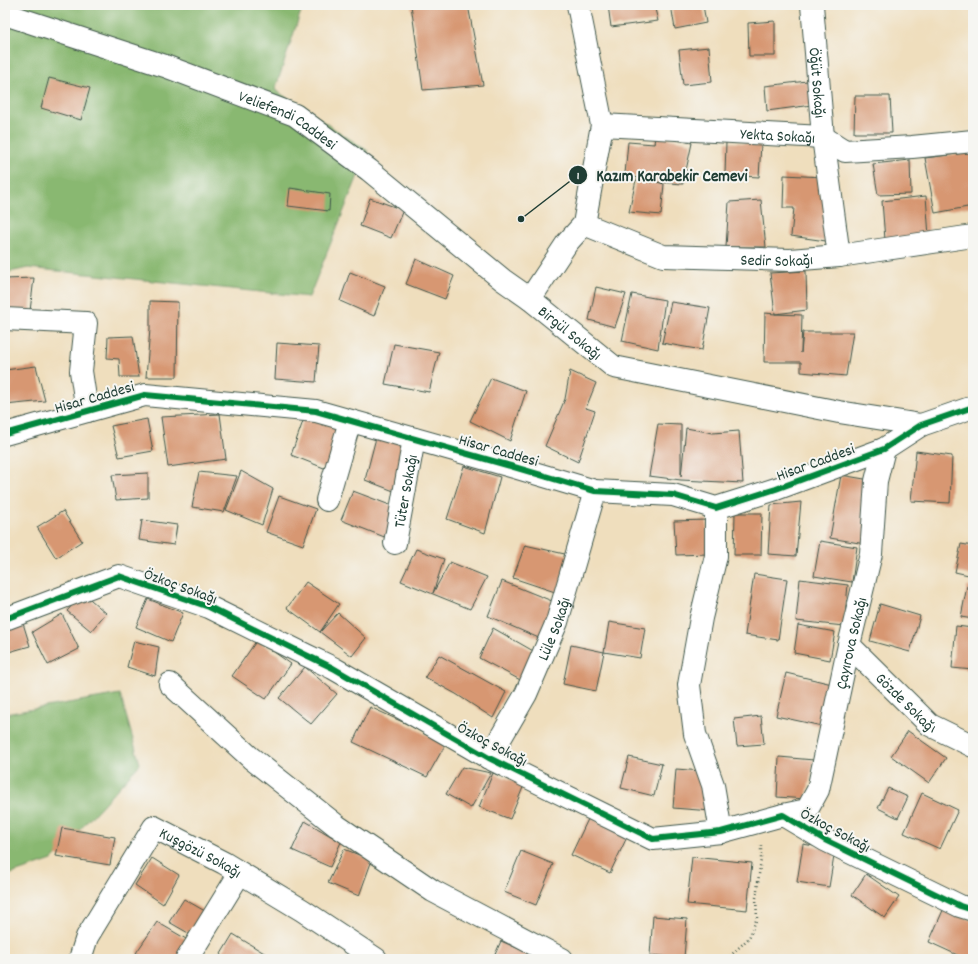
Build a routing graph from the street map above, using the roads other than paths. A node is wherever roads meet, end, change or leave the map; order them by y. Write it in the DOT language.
graph roads {
  1 [pos="578,5"];
  2 [pos="812,5"];
  3 [pos="5,14"];
  4 [pos="602,125"];
  5 [pos="823,138"];
  6 [pos="973,141"];
  7 [pos="584,224"];
  8 [pos="973,236"];
  9 [pos="839,256"];
  10 [pos="530,299"];
  11 [pos="5,319"];
  12 [pos="973,407"];
  13 [pos="88,411"];
  14 [pos="350,421"];
  15 [pos="921,425"];
  16 [pos="5,434"];
  17 [pos="414,439"];
  18 [pos="884,449"];
  19 [pos="595,491"];
  20 [pos="327,500"];
  21 [pos="716,508"];
  22 [pos="395,543"];
  23 [pos="5,619"];
  24 [pos="849,645"];
  25 [pos="170,684"];
  26 [pos="973,746"];
  27 [pos="489,758"];
  28 [pos="783,815"];
  29 [pos="721,832"];
  30 [pos="240,872"];
  31 [pos="973,910"];
  32 [pos="80,959"];
  33 [pos="187,959"];
  34 [pos="376,959"];
  35 [pos="562,959"];
  1 -- 4 [label="street"];
  2 -- 5 [label="street, Öğüt Sokağı"];
  3 -- 10 [label="street, Veliefendi Caddesi"];
  4 -- 5 [label="street, Yekta Sokağı"];
  4 -- 7 [label="street"];
  5 -- 6 [label="street, Yekta Sokağı"];
  5 -- 9 [label="street, Öğüt Sokağı"];
  7 -- 9 [label="street, Sedir Sokağı"];
  7 -- 10 [label="street, Birgül Sokağı"];
  8 -- 9 [label="street, Sedir Sokağı"];
  10 -- 15 [label="street, Birgül Sokağı"];
  11 -- 13 [label="street"];
  12 -- 15 [label="street, Hisar Caddesi"];
  13 -- 14 [label="street, Hisar Caddesi"];
  13 -- 16 [label="street, Hisar Caddesi"];
  14 -- 17 [label="street, Hisar Caddesi"];
  14 -- 20 [label="street"];
  15 -- 18 [label="street, Hisar Caddesi"];
  17 -- 19 [label="street, Hisar Caddesi"];
  17 -- 22 [label="street, Tüter Sokağı"];
  18 -- 21 [label="street, Hisar Caddesi"];
  18 -- 24 [label="street, Çayırova Sokağı"];
  19 -- 21 [label="street, Hisar Caddesi"];
  19 -- 27 [label="street, Lüle Sokağı"];
  21 -- 29 [label="street"];
  23 -- 27 [label="street, Özkoç Sokağı"];
  24 -- 26 [label="street, Gözde Sokağı"];
  24 -- 28 [label="street, Çayırova Sokağı"];
  25 -- 35 [label="street"];
  27 -- 29 [label="street, Özkoç Sokağı"];
  28 -- 29 [label="street, Özkoç Sokağı"];
  28 -- 31 [label="street, Özkoç Sokağı"];
  30 -- 32 [label="street, Kuşgözü Sokağı"];
  30 -- 33 [label="street"];
  30 -- 34 [label="street, Kuşgözü Sokağı"];
}
